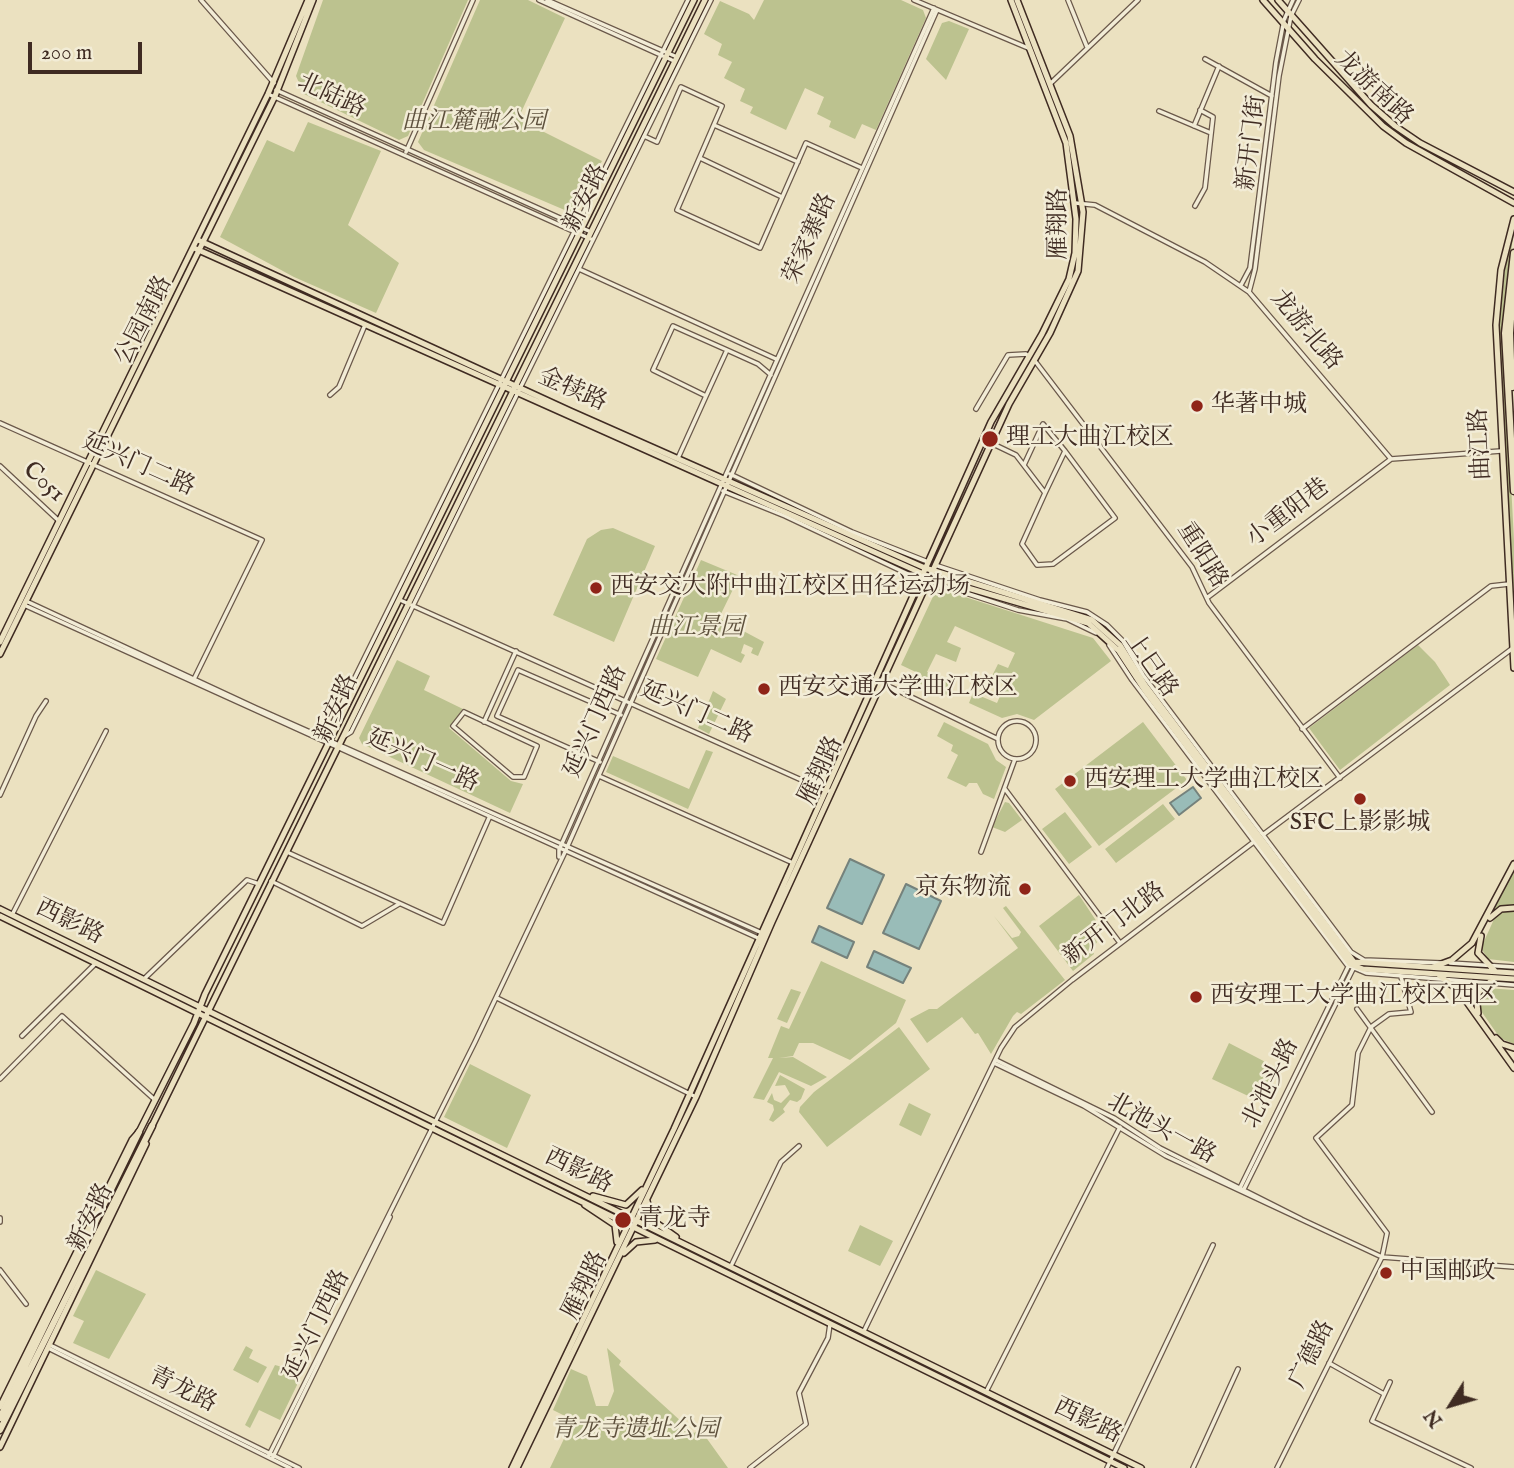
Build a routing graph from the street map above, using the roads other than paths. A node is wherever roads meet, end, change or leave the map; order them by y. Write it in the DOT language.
graph roads {
  1 [pos="201,0"];
  2 [pos="310,0"];
  3 [pos="473,0"];
  4 [pos="539,0"];
  5 [pos="547,0"];
  6 [pos="688,0"];
  7 [pos="694,0"];
  8 [pos="705,0"];
  9 [pos="711,0"];
  10 [pos="914,0"];
  11 [pos="1011,0"];
  12 [pos="1017,0"];
  13 [pos="1069,0"];
  14 [pos="1138,0"];
  15 [pos="1263,0"];
  16 [pos="1278,0"];
  17 [pos="1293,0"];
  18 [pos="1299,0"];
  19 [pos="936,9"];
  20 [pos="1290,13"];
  21 [pos="1284,20"];
  22 [pos="1288,30"];
  23 [pos="1087,47"];
  24 [pos="1029,49"];
  25 [pos="665,54"];
  26 [pos="1205,59"];
  27 [pos="678,60"];
  28 [pos="1219,66"];
  29 [pos="274,82"];
  30 [pos="1050,83"];
  31 [pos="273,94"];
  32 [pos="1272,96"];
  33 [pos="1159,110"];
  34 [pos="1200,110"];
  35 [pos="714,125"];
  36 [pos="1194,125"];
  37 [pos="1211,133"];
  38 [pos="644,136"];
  39 [pos="406,153"];
  40 [pos="699,159"];
  41 [pos="798,162"];
  42 [pos="862,169"];
  43 [pos="1514,192"];
  44 [pos="782,197"];
  45 [pos="1514,202"];
  46 [pos="1078,204"];
  47 [pos="1195,206"];
  48 [pos="1514,219"];
  49 [pos="578,230"];
  50 [pos="592,236"];
  51 [pos="201,242"];
  52 [pos="197,249"];
  53 [pos="1514,253"];
  54 [pos="579,269"];
  55 [pos="1514,278"];
  56 [pos="1241,286"];
  57 [pos="1249,292"];
  58 [pos="365,323"];
  59 [pos="727,350"];
  60 [pos="1032,358"];
  61 [pos="776,359"];
  62 [pos="771,375"];
  63 [pos="505,378"];
  64 [pos="501,387"];
  65 [pos="517,389"];
  66 [pos="330,395"];
  67 [pos="706,396"];
  68 [pos="976,409"];
  69 [pos="1514,420"];
  70 [pos="0,423"];
  71 [pos="991,443"];
  72 [pos="1065,451"];
  73 [pos="1501,451"];
  74 [pos="678,458"];
  75 [pos="1391,459"];
  76 [pos="90,463"];
  77 [pos="1024,465"];
  78 [pos="0,466"];
  79 [pos="726,483"];
  80 [pos="1514,491"];
  81 [pos="1045,493"];
  82 [pos="61,523"];
  83 [pos="924,570"];
  84 [pos="932,574"];
  85 [pos="1509,584"];
  86 [pos="1207,597"];
  87 [pos="397,598"];
  88 [pos="25,603"];
  89 [pos="410,605"];
  90 [pos="0,642"];
  91 [pos="1513,648"];
  92 [pos="516,651"];
  93 [pos="0,654"];
  94 [pos="1514,668"];
  95 [pos="193,681"];
  96 [pos="878,681"];
  97 [pos="46,701"];
  98 [pos="626,702"];
  99 [pos="621,715"];
  100 [pos="484,722"];
  101 [pos="1302,729"];
  102 [pos="106,731"];
  103 [pos="536,733"];
  104 [pos="998,739"];
  105 [pos="329,743"];
  106 [pos="339,744"];
  107 [pos="532,744"];
  108 [pos="1015,759"];
  109 [pos="600,762"];
  110 [pos="599,776"];
  111 [pos="1340,778"];
  112 [pos="1005,789"];
  113 [pos="829,791"];
  114 [pos="0,795"];
  115 [pos="489,818"];
  116 [pos="1258,839"];
  117 [pos="565,845"];
  118 [pos="562,851"];
  119 [pos="287,852"];
  120 [pos="981,852"];
  121 [pos="793,863"];
  122 [pos="1514,864"];
  123 [pos="271,881"];
  124 [pos="260,885"];
  125 [pos="399,904"];
  126 [pos="1514,908"];
  127 [pos="0,909"];
  128 [pos="12,915"];
  129 [pos="0,916"];
  130 [pos="763,937"];
  131 [pos="1121,943"];
  132 [pos="97,962"];
  133 [pos="1444,963"];
  134 [pos="1353,964"];
  135 [pos="1487,965"];
  136 [pos="1514,967"];
  137 [pos="1431,971"];
  138 [pos="1514,973"];
  139 [pos="1497,975"];
  140 [pos="1400,976"];
  141 [pos="144,979"];
  142 [pos="1514,979"];
  143 [pos="1447,981"];
  144 [pos="1486,983"];
  145 [pos="1514,985"];
  146 [pos="497,998"];
  147 [pos="201,1009"];
  148 [pos="1357,1009"];
  149 [pos="208,1013"];
  150 [pos="1371,1027"];
  151 [pos="22,1036"];
  152 [pos="1514,1048"];
  153 [pos="995,1061"];
  154 [pos="1514,1068"];
  155 [pos="0,1079"];
  156 [pos="694,1096"];
  157 [pos="155,1100"];
  158 [pos="1432,1112"];
  159 [pos="434,1124"];
  160 [pos="152,1126"];
  161 [pos="1120,1128"];
  162 [pos="139,1132"];
  163 [pos="799,1146"];
  164 [pos="652,1176"];
  165 [pos="1241,1191"];
  166 [pos="576,1194"];
  167 [pos="648,1195"];
  168 [pos="632,1222"];
  169 [pos="681,1242"];
  170 [pos="668,1244"];
  171 [pos="1213,1245"];
  172 [pos="615,1250"];
  173 [pos="1382,1257"];
  174 [pos="618,1261"];
  175 [pos="1514,1267"];
  176 [pos="730,1268"];
  177 [pos="0,1270"];
  178 [pos="26,1304"];
  179 [pos="830,1323"];
  180 [pos="864,1333"];
  181 [pos="49,1347"];
  182 [pos="1329,1363"];
  183 [pos="1238,1369"];
  184 [pos="1390,1382"];
  185 [pos="1384,1394"];
  186 [pos="985,1395"];
  187 [pos="0,1407"];
  188 [pos="0,1418"];
  189 [pos="4,1432"];
  190 [pos="0,1447"];
  191 [pos="271,1456"];
  192 [pos="1116,1456"];
  193 [pos="1112,1465"];
  194 [pos="290,1468"];
  195 [pos="299,1468"];
  196 [pos="514,1468"];
  197 [pos="750,1468"];
  198 [pos="1124,1468"];
  199 [pos="1141,1468"];
  200 [pos="1193,1468"];
  201 [pos="1277,1468"];
  202 [pos="1471,1468"];
  1 -- 29 [label="street, 北陆路"];
  2 -- 29 [label="main road, 公园南路"];
  2 -- 31 [label="main road, 公园南路"];
  3 -- 39 [label="street"];
  4 -- 25 [label="street"];
  5 -- 25 [label="street"];
  6 -- 25 [label="street"];
  7 -- 25 [label="main road, 新安路"];
  8 -- 27 [label="main road, 新安路"];
  9 -- 27 [label="street"];
  10 -- 19 [label="street"];
  11 -- 24 [label="main road, 雁翔路"];
  12 -- 30 [label="main road, 雁翔路"];
  13 -- 23 [label="street"];
  14 -- 23 [label="street"];
  15 -- 21 [label="main road, 龙游南路"];
  16 -- 20 [label="main road, 龙游南路"];
  17 -- 20 [label="street, 新开门街"];
  18 -- 20 [label="street, 新开门街"];
  19 -- 24 [label="street"];
  19 -- 42 [label="street, 荣家寨路"];
  19 -- 79 [label="street, 荣家寨路"];
  20 -- 21 [label="street, 新开门街"];
  20 -- 22 [label="street, 新开门街"];
  20 -- 43 [label="main road, 龙游南路"];
  21 -- 22 [label="main road, 龙游南路"];
  21 -- 32 [label="street, 新开门街"];
  22 -- 45 [label="main road, 龙游南路"];
  22 -- 57 [label="street, 新开门街"];
  23 -- 30 [label="street"];
  24 -- 46 [label="main road, 雁翔路"];
  25 -- 27 [label="street"];
  25 -- 49 [label="main road, 新安路"];
  26 -- 28 [label="street"];
  27 -- 38 [label="street"];
  27 -- 50 [label="main road, 新安路"];
  28 -- 32 [label="street"];
  28 -- 34 [label="street"];
  29 -- 31 [label="main road, 公园南路"];
  30 -- 46 [label="main road, 雁翔路"];
  31 -- 39 [label="street, 北陆路"];
  31 -- 51 [label="main road, 公园南路"];
  32 -- 56 [label="street, 新开门街"];
  33 -- 36 [label="street"];
  34 -- 36 [label="street"];
  34 -- 37 [label="street"];
  35 -- 38 [label="street"];
  35 -- 40 [label="street"];
  35 -- 41 [label="street"];
  36 -- 37 [label="street"];
  37 -- 47 [label="street"];
  38 -- 50 [label="street"];
  39 -- 49 [label="street, 北陆路"];
  40 -- 44 [label="street"];
  40 -- 44 [label="street"];
  41 -- 42 [label="street"];
  41 -- 44 [label="street"];
  42 -- 61 [label="street, 荣家寨路"];
  46 -- 56 [label="street, 龙游北路"];
  46 -- 60 [label="main road, 雁翔路"];
  48 -- 73 [label="main road, 曲江路"];
  49 -- 50 [label="street, 北陆路"];
  49 -- 63 [label="main road, 新安路"];
  50 -- 54 [label="street"];
  50 -- 65 [label="main road, 新安路"];
  51 -- 52 [label="main road, 公园南路"];
  51 -- 63 [label="main road, 金犊路"];
  52 -- 58 [label="main road, 金犊路"];
  52 -- 76 [label="main road, 公园南路"];
  53 -- 80 [label="highway, 曲江路"];
  54 -- 61 [label="street"];
  54 -- 65 [label="street"];
  55 -- 69 [label="highway, 曲江路"];
  56 -- 57 [label="street, 龙游北路"];
  57 -- 75 [label="street, 龙游北路"];
  58 -- 64 [label="main road, 金犊路"];
  58 -- 66 [label="street"];
  59 -- 62 [label="street"];
  59 -- 67 [label="street"];
  59 -- 67 [label="street"];
  60 -- 68 [label="street"];
  60 -- 71 [label="main road, 雁翔路"];
  60 -- 83 [label="main road, 雁翔路"];
  60 -- 86 [label="street, 重阳路"];
  61 -- 62 [label="street, 荣家寨路"];
  62 -- 79 [label="street, 荣家寨路"];
  63 -- 64 [label="main road, 新安路"];
  63 -- 65 [label="main road, 金犊路"];
  64 -- 65 [label="main road, 金犊路"];
  64 -- 87 [label="main road, 新安路"];
  65 -- 74 [label="main road, 金犊路"];
  65 -- 79 [label="main road, 金犊路"];
  65 -- 89 [label="main road, 新安路"];
  67 -- 74 [label="street"];
  70 -- 76 [label="street, 延兴门二路"];
  71 -- 77 [label="street"];
  71 -- 84 [label="main road, 雁翔路"];
  72 -- 77 [label="street"];
  72 -- 81 [label="street"];
  72 -- 81 [label="street"];
  73 -- 75 [label="street"];
  73 -- 85 [label="main road, 曲江路"];
  74 -- 79 [label="main road, 金犊路"];
  75 -- 86 [label="street, 小重阳巷"];
  76 -- 82 [label="main road, 公园南路"];
  76 -- 95 [label="street, 延兴门二路"];
  77 -- 81 [label="street"];
  78 -- 82 [label="street, C051"];
  79 -- 83 [label="main road, 金犊路"];
  79 -- 83 [label="street"];
  79 -- 98 [label="street, 延兴门西路"];
  82 -- 88 [label="main road, 公园南路"];
  82 -- 90 [label="main road, 公园南路"];
  83 -- 84 [label="main road, 上巳路"];
  83 -- 84 [label="street"];
  83 -- 96 [label="main road, 雁翔路"];
  84 -- 96 [label="main road, 雁翔路"];
  84 -- 116 [label="main road, 上巳路"];
  84 -- 116 [label="street"];
  85 -- 91 [label="main road, 曲江路"];
  85 -- 101 [label="street"];
  86 -- 101 [label="street, 重阳路"];
  87 -- 89 [label="street, 延兴门二路"];
  87 -- 105 [label="main road, 新安路"];
  88 -- 93 [label="main road, 公园南路"];
  88 -- 95 [label="street, 延兴门一路"];
  89 -- 92 [label="street, 延兴门二路"];
  89 -- 106 [label="main road, 新安路"];
  91 -- 94 [label="main road, 曲江路"];
  91 -- 111 [label="street, 新开门北路"];
  92 -- 98 [label="street, 延兴门二路"];
  92 -- 100 [label="street"];
  95 -- 105 [label="street, 延兴门一路"];
  96 -- 104 [label="street"];
  96 -- 113 [label="main road, 雁翔路"];
  97 -- 114 [label="street"];
  98 -- 99 [label="street, 延兴门西路"];
  98 -- 110 [label="street, 延兴门西路"];
  98 -- 113 [label="street, 延兴门二路"];
  99 -- 103 [label="street"];
  99 -- 109 [label="street, 延兴门西路"];
  100 -- 107 [label="street"];
  100 -- 107 [label="street"];
  101 -- 111 [label="street, 重阳路"];
  102 -- 128 [label="street"];
  103 -- 107 [label="street"];
  103 -- 109 [label="street"];
  104 -- 108 [label="street"];
  104 -- 108 [label="street"];
  105 -- 106 [label="street, 延兴门一路"];
  105 -- 124 [label="main road, 新安路"];
  106 -- 115 [label="street, 延兴门一路"];
  106 -- 117 [label="street, 延兴门一路"];
  106 -- 119 [label="main road, 新安路"];
  108 -- 112 [label="street"];
  109 -- 117 [label="street, 延兴门西路"];
  110 -- 117 [label="street, 延兴门西路"];
  110 -- 121 [label="street"];
  111 -- 116 [label="street, 新开门北路"];
  112 -- 120 [label="street"];
  112 -- 131 [label="street"];
  113 -- 121 [label="main road, 雁翔路"];
  113 -- 130 [label="main road, 雁翔路"];
  115 -- 118 [label="street, 延兴门一路"];
  115 -- 125 [label="street"];
  116 -- 131 [label="street, 新开门北路"];
  116 -- 134 [label="main road, 上巳路"];
  117 -- 118 [label="street, 延兴门西路"];
  117 -- 130 [label="street, 延兴门一路"];
  118 -- 130 [label="street, 延兴门一路"];
  118 -- 146 [label="street, 延兴门西路"];
  119 -- 123 [label="main road, 新安路"];
  119 -- 125 [label="street"];
  121 -- 130 [label="main road, 雁翔路"];
  122 -- 133 [label="main road"];
  123 -- 125 [label="street"];
  123 -- 149 [label="main road, 新安路"];
  124 -- 141 [label="street"];
  124 -- 147 [label="main road, 新安路"];
  126 -- 135 [label="main road"];
  127 -- 128 [label="main road, 西影路"];
  128 -- 141 [label="main road, 西影路"];
  129 -- 132 [label="main road, 西影路"];
  130 -- 156 [label="main road, 雁翔路"];
  131 -- 153 [label="street, 新开门北路"];
  132 -- 147 [label="main road, 西影路"];
  132 -- 151 [label="street"];
  133 -- 134 [label="street"];
  133 -- 135 [label="street"];
  133 -- 137 [label="main road"];
  134 -- 137 [label="main road"];
  134 -- 140 [label="street"];
  134 -- 165 [label="street, 北池头路"];
  135 -- 136 [label="street"];
  135 -- 139 [label="main road"];
  137 -- 139 [label="main road"];
  137 -- 143 [label="main road"];
  138 -- 139 [label="main road"];
  139 -- 142 [label="main road"];
  139 -- 144 [label="main road"];
  140 -- 143 [label="street"];
  140 -- 150 [label="street"];
  141 -- 147 [label="main road, 西影路"];
  143 -- 144 [label="street"];
  143 -- 154 [label="main road"];
  144 -- 145 [label="street"];
  144 -- 152 [label="main road"];
  146 -- 156 [label="street"];
  146 -- 159 [label="street, 延兴门西路"];
  147 -- 149 [label="main road, 西影路"];
  147 -- 157 [label="main road, 新安路"];
  148 -- 150 [label="street"];
  149 -- 159 [label="main road, 西影路"];
  149 -- 160 [label="main road, 新安路"];
  150 -- 158 [label="street"];
  150 -- 173 [label="street"];
  153 -- 161 [label="street, 北池头一路"];
  153 -- 165 [label="street, 北池头一路"];
  153 -- 180 [label="street, 新开门北路"];
  155 -- 157 [label="street"];
  156 -- 164 [label="main road, 雁翔路"];
  156 -- 167 [label="main road, 雁翔路"];
  157 -- 162 [label="main road, 新安路"];
  159 -- 166 [label="main road, 西影路"];
  159 -- 191 [label="street, 延兴门西路"];
  160 -- 181 [label="main road, 新安路"];
  160 -- 189 [label="highway"];
  161 -- 165 [label="street, 北池头一路"];
  161 -- 186 [label="street"];
  162 -- 187 [label="main road, 新安路"];
  162 -- 188 [label="highway"];
  163 -- 176 [label="street"];
  164 -- 166 [label="main road"];
  164 -- 168 [label="main road, 雁翔路"];
  165 -- 173 [label="street, 北池头一路"];
  166 -- 168 [label="main road, 西影路"];
  166 -- 172 [label="main road"];
  167 -- 168 [label="main road, 雁翔路"];
  167 -- 169 [label="main road"];
  168 -- 169 [label="main road, 西影路"];
  168 -- 170 [label="main road, 西影路"];
  168 -- 172 [label="main road, 雁翔路"];
  168 -- 174 [label="main road, 雁翔路"];
  169 -- 176 [label="main road, 西影路"];
  170 -- 174 [label="main road"];
  170 -- 179 [label="main road, 西影路"];
  171 -- 192 [label="street"];
  172 -- 196 [label="main road, 雁翔路"];
  173 -- 175 [label="street, 北池头一路"];
  173 -- 182 [label="street, 广德路"];
  174 -- 196 [label="main road, 雁翔路"];
  176 -- 180 [label="main road, 西影路"];
  177 -- 178 [label="street"];
  179 -- 186 [label="main road, 西影路"];
  179 -- 197 [label="street"];
  180 -- 186 [label="main road, 西影路"];
  181 -- 189 [label="main road, 新安路"];
  181 -- 191 [label="street, 青龙路"];
  182 -- 185 [label="street"];
  182 -- 201 [label="street, 广德路"];
  183 -- 200 [label="street"];
  184 -- 185 [label="street"];
  185 -- 202 [label="street"];
  186 -- 192 [label="main road, 西影路"];
  186 -- 193 [label="main road, 西影路"];
  189 -- 190 [label="main road, 新安路"];
  191 -- 194 [label="street, 青龙路"];
  191 -- 195 [label="street, 青龙路"];
  192 -- 193 [label="street"];
  192 -- 199 [label="main road, 西影路"];
  193 -- 198 [label="main road, 西影路"];
}
